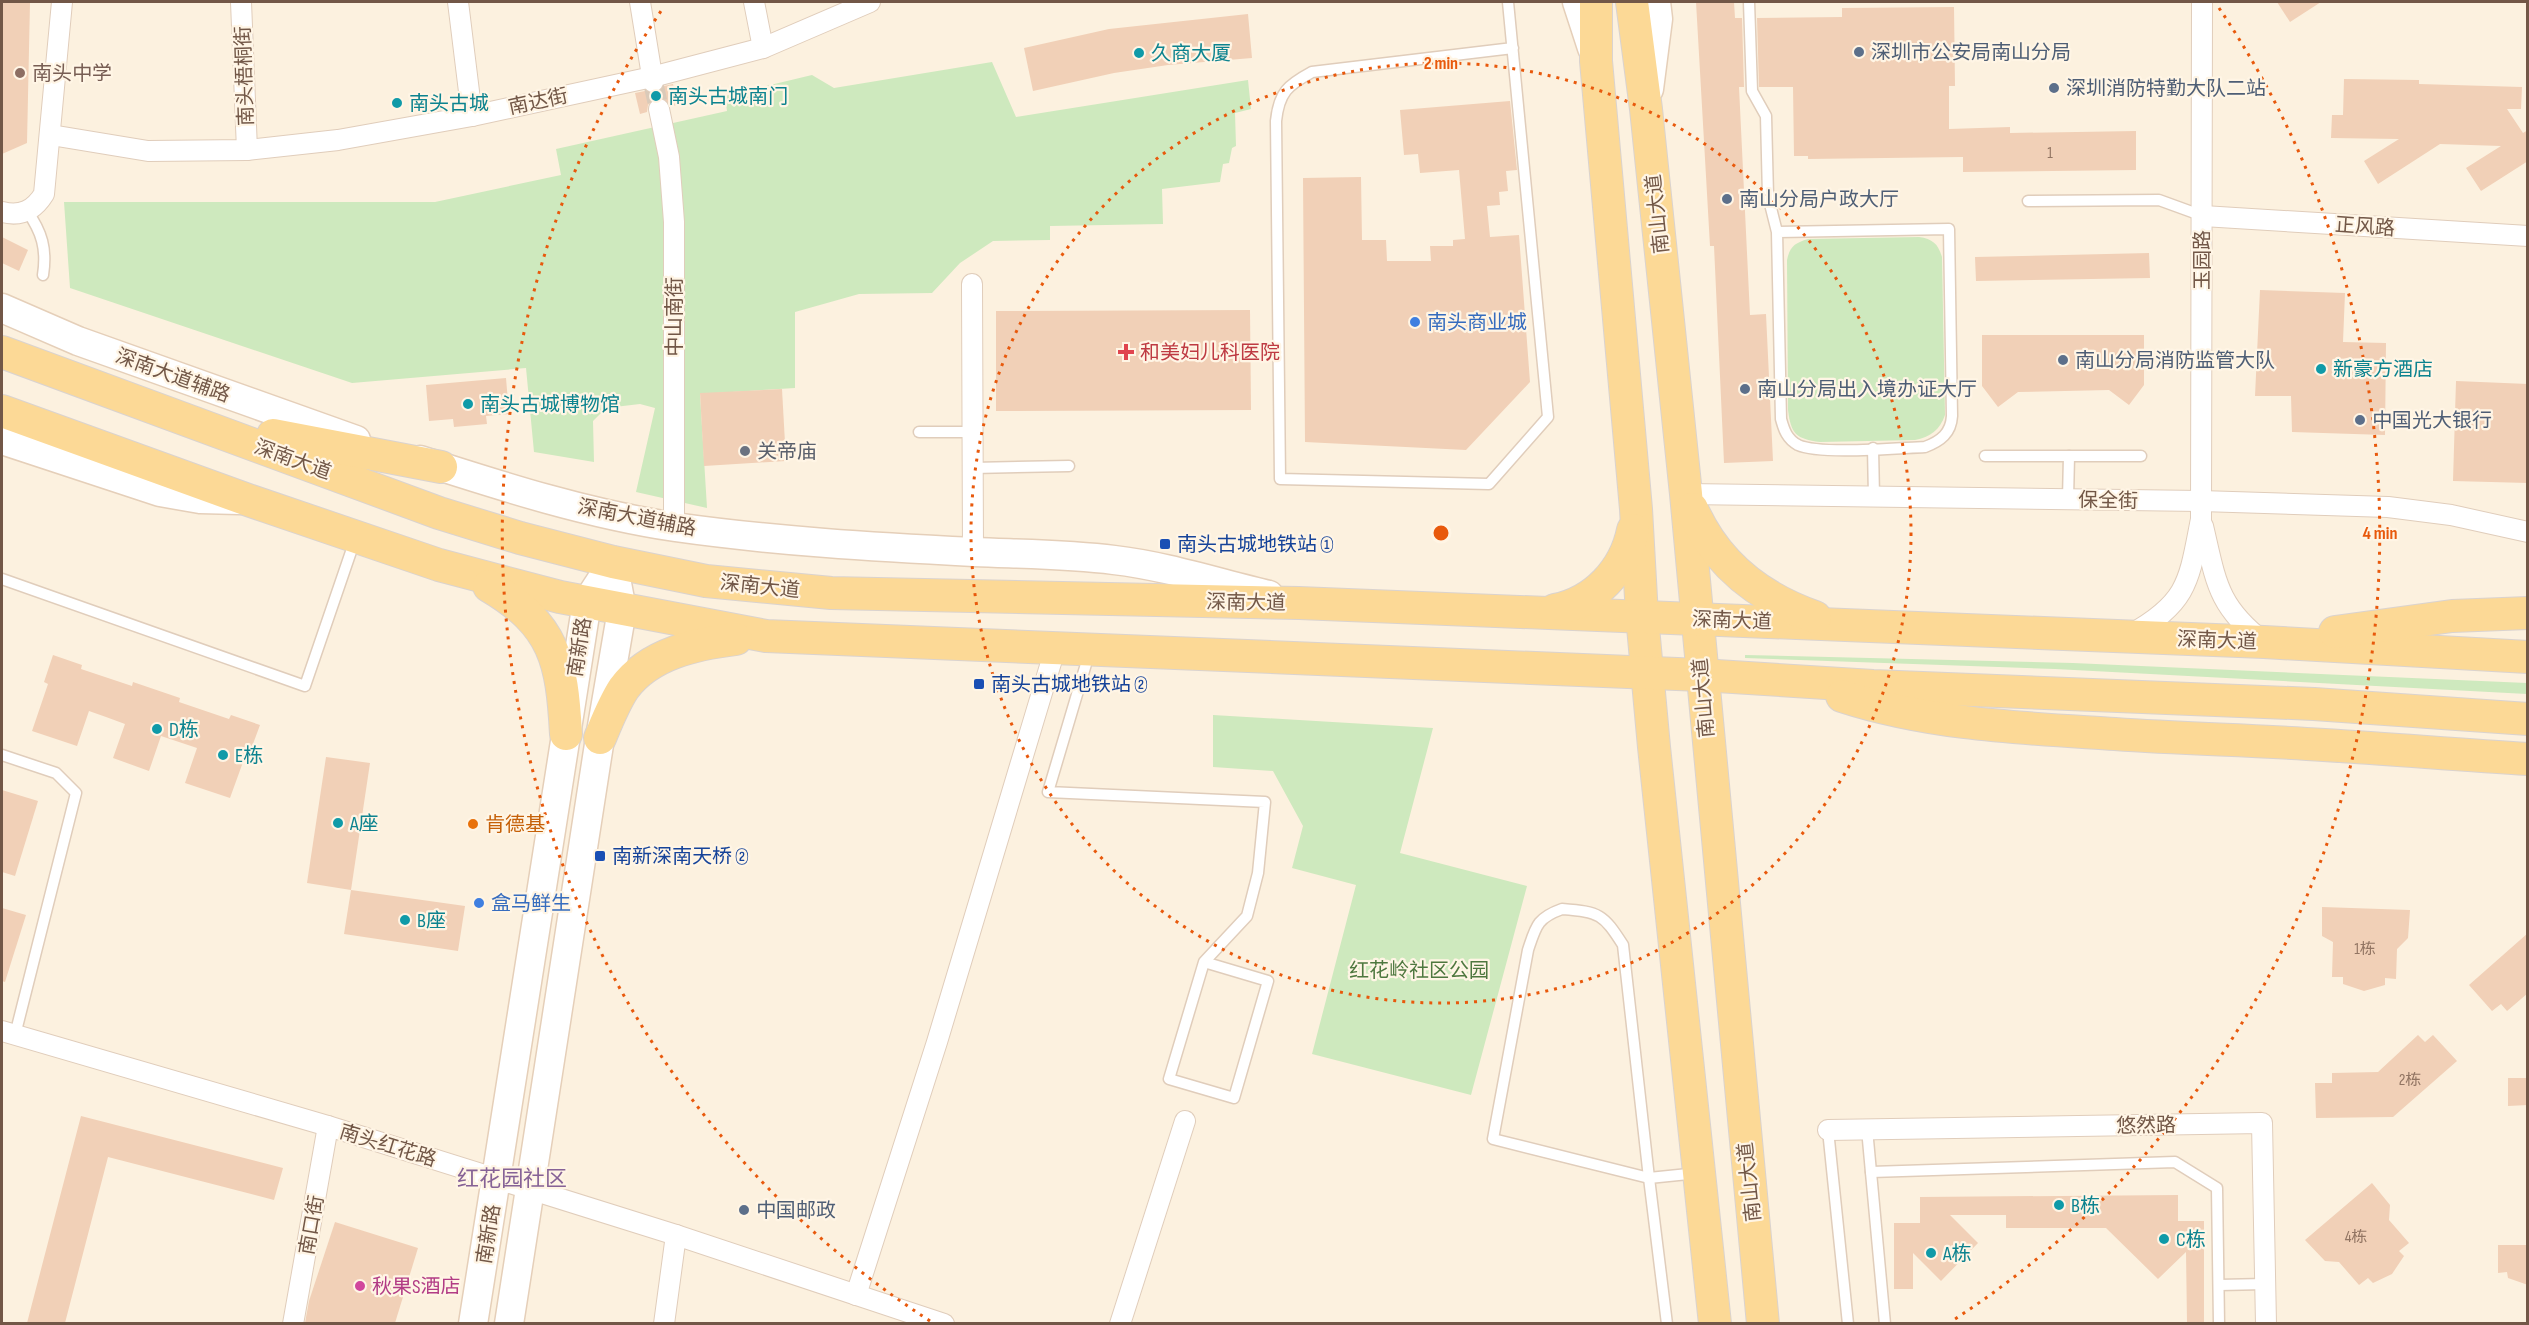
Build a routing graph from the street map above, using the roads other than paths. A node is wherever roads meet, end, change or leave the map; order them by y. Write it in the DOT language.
graph roads {
  1 [pos="62,2"];
  2 [pos="241,2"];
  3 [pos="458,2"];
  4 [pos="640,2"];
  5 [pos="754,2"];
  6 [pos="870,2"];
  7 [pos="1508,2"];
  8 [pos="1577,2"];
  9 [pos="1596,2"];
  10 [pos="1632,2"];
  11 [pos="1656,2"];
  12 [pos="1749,2"];
  13 [pos="2202,2"];
  14 [pos="763,48"];
  15 [pos="1513,48"];
  16 [pos="1596,61"];
  17 [pos="652,80"];
  18 [pos="659,109"];
  19 [pos="1646,109"];
  20 [pos="472,116"];
  21 [pos="51,135"];
  22 [pos="247,150"];
  23 [pos="2028,201"];
  24 [pos="2,212"];
  25 [pos="27,212"];
  26 [pos="2203,216"];
  27 [pos="1778,232"];
  28 [pos="2528,236"];
  29 [pos="43,275"];
  30 [pos="972,284"];
  31 [pos="2,308"];
  32 [pos="2,352"];
  33 [pos="10,414"];
  34 [pos="184,419"];
  35 [pos="919,432"];
  36 [pos="972,432"];
  37 [pos="2,440"];
  38 [pos="1873,448"];
  39 [pos="1985,456"];
  40 [pos="2068,456"];
  41 [pos="2141,456"];
  42 [pos="1069,466"];
  43 [pos="441,467"];
  44 [pos="973,468"];
  45 [pos="1686,494"];
  46 [pos="1874,496"];
  47 [pos="2068,499"];
  48 [pos="248,500"];
  49 [pos="1636,508"];
  50 [pos="2201,510"];
  51 [pos="674,526"];
  52 [pos="2528,532"];
  53 [pos="356,537"];
  54 [pos="973,552"];
  55 [pos="613,562"];
  56 [pos="439,565"];
  57 [pos="2,579"];
  58 [pos="587,603"];
  59 [pos="1299,603"];
  60 [pos="622,610"];
  61 [pos="1539,613"];
  62 [pos="2528,613"];
  63 [pos="1642,616"];
  64 [pos="1697,619"];
  65 [pos="1851,625"];
  66 [pos="766,636"];
  67 [pos="2126,637"];
  68 [pos="2264,642"];
  69 [pos="1056,646"];
  70 [pos="1090,648"];
  71 [pos="2528,657"];
  72 [pos="1647,673"];
  73 [pos="1701,675"];
  74 [pos="1796,681"];
  75 [pos="2314,704"];
  76 [pos="2528,719"];
  77 [pos="566,734"];
  78 [pos="600,738"];
  79 [pos="2172,738"];
  80 [pos="2,755"];
  81 [pos="2528,759"];
  82 [pos="1204,962"];
  83 [pos="8,1033"];
  84 [pos="1185,1121"];
  85 [pos="328,1126"];
  86 [pos="1867,1129"];
  87 [pos="1828,1130"];
  88 [pos="1871,1172"];
  89 [pos="1699,1173"];
  90 [pos="497,1179"];
  91 [pos="1649,1179"];
  92 [pos="531,1190"];
  93 [pos="676,1235"];
  94 [pos="2265,1284"];
  95 [pos="2219,1285"];
  96 [pos="856,1294"];
  97 [pos="293,1323"];
  98 [pos="473,1323"];
  99 [pos="509,1323"];
  100 [pos="664,1323"];
  101 [pos="944,1323"];
  102 [pos="1120,1323"];
  103 [pos="1666,1323"];
  104 [pos="1715,1323"];
  105 [pos="1763,1323"];
  106 [pos="1848,1323"];
  107 [pos="1885,1323"];
  108 [pos="2219,1323"];
  109 [pos="2266,1323"];
  1 -- 21 [label="street"];
  2 -- 22 [label="street, 南头梧桐街"];
  3 -- 20 [label="street"];
  4 -- 17 [label="street"];
  5 -- 14 [label="street"];
  6 -- 14 [label="street, 南达街"];
  7 -- 15 [label="lane"];
  8 -- 16 [label="main road"];
  9 -- 16 [label="main road"];
  10 -- 19 [label="main road, 南山大道"];
  11 -- 19 [label="main road"];
  12 -- 27 [label="lane"];
  13 -- 26 [label="street, 玉园路"];
  14 -- 17 [label="street, 南达街"];
  15 -- 15 [label="lane"];
  16 -- 49 [label="main road"];
  17 -- 20 [label="street, 南达街"];
  18 -- 51 [label="street, 中山南街"];
  19 -- 45 [label="main road, 南山大道"];
  20 -- 22 [label="street, 南达街"];
  21 -- 22 [label="street, 南达街"];
  21 -- 25 [label="street"];
  23 -- 26 [label="lane"];
  24 -- 25 [label="street"];
  25 -- 29 [label="lane"];
  26 -- 28 [label="street, 正风路"];
  26 -- 50 [label="street, 玉园路"];
  27 -- 38 [label="lane"];
  27 -- 38 [label="lane"];
  30 -- 36 [label="street"];
  31 -- 43 [label="main road, 深南大道辅路"];
  32 -- 34 [label="main road, 深南大道"];
  33 -- 48 [label="main road"];
  34 -- 43 [label="main road"];
  34 -- 55 [label="main road, 深南大道"];
  35 -- 36 [label="lane"];
  36 -- 44 [label="street"];
  37 -- 48 [label="main road"];
  38 -- 46 [label="lane"];
  39 -- 40 [label="lane"];
  40 -- 41 [label="lane"];
  40 -- 47 [label="lane"];
  42 -- 44 [label="lane"];
  43 -- 51 [label="main road, 深南大道辅路"];
  44 -- 54 [label="street"];
  45 -- 46 [label="street, 保全街"];
  45 -- 64 [label="main road, 南山大道"];
  45 -- 65 [label="main road"];
  46 -- 47 [label="street, 保全街"];
  47 -- 50 [label="street, 保全街"];
  48 -- 53 [label="main road"];
  49 -- 61 [label="main road"];
  49 -- 63 [label="main road"];
  50 -- 52 [label="street, 保全街"];
  50 -- 67 [label="street"];
  50 -- 68 [label="street"];
  51 -- 54 [label="main road, 深南大道辅路"];
  53 -- 56 [label="main road"];
  53 -- 57 [label="lane"];
  54 -- 59 [label="main road, 深南大道辅路"];
  55 -- 58 [label="main road, 南新路"];
  55 -- 59 [label="main road, 深南大道"];
  55 -- 60 [label="main road, 南新路"];
  56 -- 58 [label="main road"];
  56 -- 77 [label="main road"];
  58 -- 60 [label="main road"];
  58 -- 77 [label="main road, 南新路"];
  59 -- 61 [label="main road, 深南大道"];
  60 -- 66 [label="main road"];
  60 -- 78 [label="main road, 南新路"];
  61 -- 63 [label="main road, 深南大道"];
  62 -- 68 [label="main road"];
  63 -- 64 [label="main road, 深南大道"];
  63 -- 72 [label="main road"];
  64 -- 65 [label="main road, 深南大道"];
  64 -- 73 [label="main road, 南山大道"];
  65 -- 67 [label="main road, 深南大道"];
  66 -- 69 [label="main road"];
  66 -- 78 [label="main road"];
  67 -- 68 [label="main road, 深南大道"];
  68 -- 71 [label="main road, 深南大道"];
  69 -- 70 [label="main road"];
  69 -- 96 [label="street"];
  70 -- 72 [label="main road"];
  70 -- 82 [label="lane"];
  72 -- 73 [label="main road"];
  72 -- 89 [label="main road"];
  73 -- 74 [label="main road"];
  73 -- 105 [label="main road, 南山大道"];
  74 -- 75 [label="main road"];
  74 -- 79 [label="main road"];
  75 -- 76 [label="main road"];
  75 -- 79 [label="main road"];
  77 -- 90 [label="main road, 南新路"];
  78 -- 92 [label="main road, 南新路"];
  79 -- 81 [label="main road"];
  80 -- 83 [label="lane"];
  82 -- 82 [label="lane"];
  83 -- 85 [label="street, 南头红花路"];
  84 -- 102 [label="street"];
  85 -- 90 [label="street, 南头红花路"];
  85 -- 97 [label="street, 南口街"];
  86 -- 87 [label="street, 悠然路"];
  86 -- 88 [label="lane"];
  86 -- 94 [label="street, 悠然路"];
  87 -- 106 [label="lane"];
  88 -- 95 [label="lane"];
  88 -- 107 [label="lane"];
  89 -- 91 [label="lane"];
  89 -- 104 [label="main road"];
  90 -- 92 [label="street, 南头红花路"];
  90 -- 98 [label="main road, 南新路"];
  91 -- 91 [label="lane"];
  91 -- 103 [label="lane"];
  92 -- 93 [label="street, 南头红花路"];
  92 -- 99 [label="main road, 南新路"];
  93 -- 96 [label="street, 南头红花路"];
  93 -- 100 [label="street"];
  94 -- 95 [label="lane"];
  94 -- 109 [label="street, 悠然路"];
  95 -- 108 [label="lane"];
  96 -- 101 [label="street, 南头红花路"];
}
